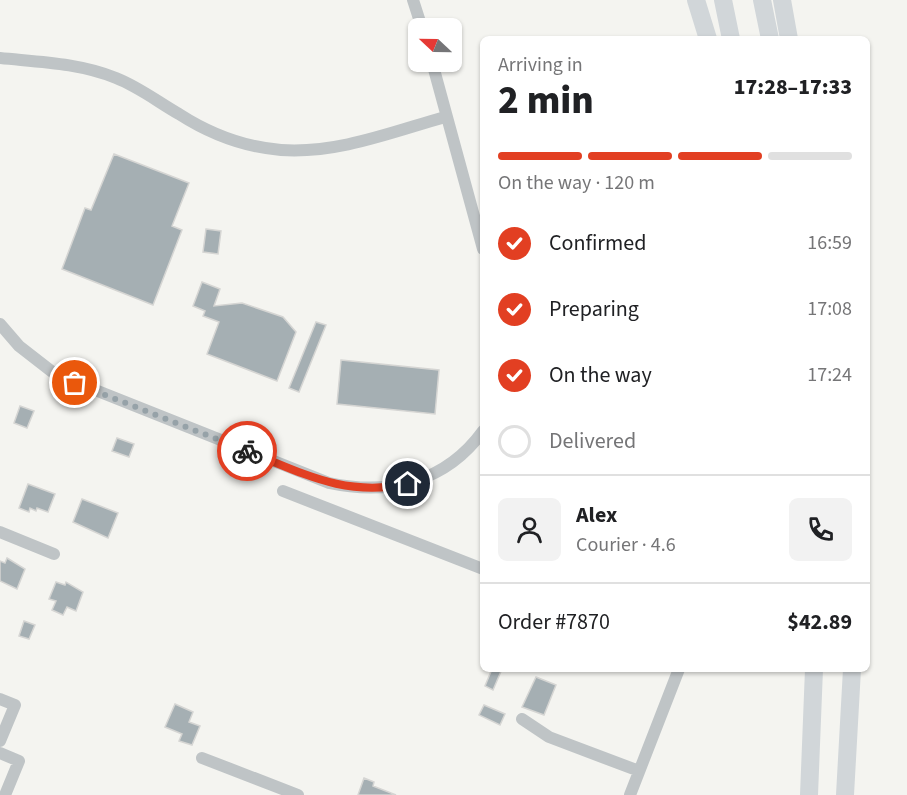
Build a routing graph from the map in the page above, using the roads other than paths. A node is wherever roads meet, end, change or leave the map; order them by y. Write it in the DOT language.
graph roads {
  1 [pos="413,0"];
  2 [pos="696,0"];
  3 [pos="723,0"];
  4 [pos="762,0"];
  5 [pos="782,0"];
  6 [pos="419,18"];
  7 [pos="707,36"];
  8 [pos="730,36"];
  9 [pos="769,36"];
  10 [pos="788,36"];
  11 [pos="0,58"];
  12 [pos="434,72"];
  13 [pos="445,117"];
  14 [pos="480,239"];
  15 [pos="0,324"];
  16 [pos="480,434"];
  17 [pos="283,491"];
  18 [pos="0,532"];
  19 [pos="54,554"];
  20 [pos="480,568"];
  21 [pos="678,672"];
  22 [pos="814,672"];
  23 [pos="852,672"];
  24 [pos="0,699"];
  25 [pos="522,719"];
  26 [pos="0,741"];
  27 [pos="0,753"];
  28 [pos="202,758"];
  29 [pos="639,771"];
  30 [pos="5,795"];
  31 [pos="298,795"];
  32 [pos="630,795"];
  33 [pos="809,795"];
  34 [pos="845,795"];
  1 -- 6 [label="street"];
  2 -- 7 [label="highway"];
  3 -- 8 [label="highway"];
  4 -- 9 [label="highway"];
  5 -- 10 [label="highway"];
  11 -- 13 [label="street"];
  12 -- 13 [label="street"];
  13 -- 14 [label="street"];
  15 -- 16 [label="street"];
  17 -- 20 [label="street"];
  18 -- 19 [label="street"];
  21 -- 29 [label="street"];
  22 -- 33 [label="highway"];
  23 -- 34 [label="highway"];
  24 -- 26 [label="street"];
  25 -- 29 [label="street"];
  27 -- 30 [label="street"];
  28 -- 31 [label="street"];
  29 -- 32 [label="street"];
}
